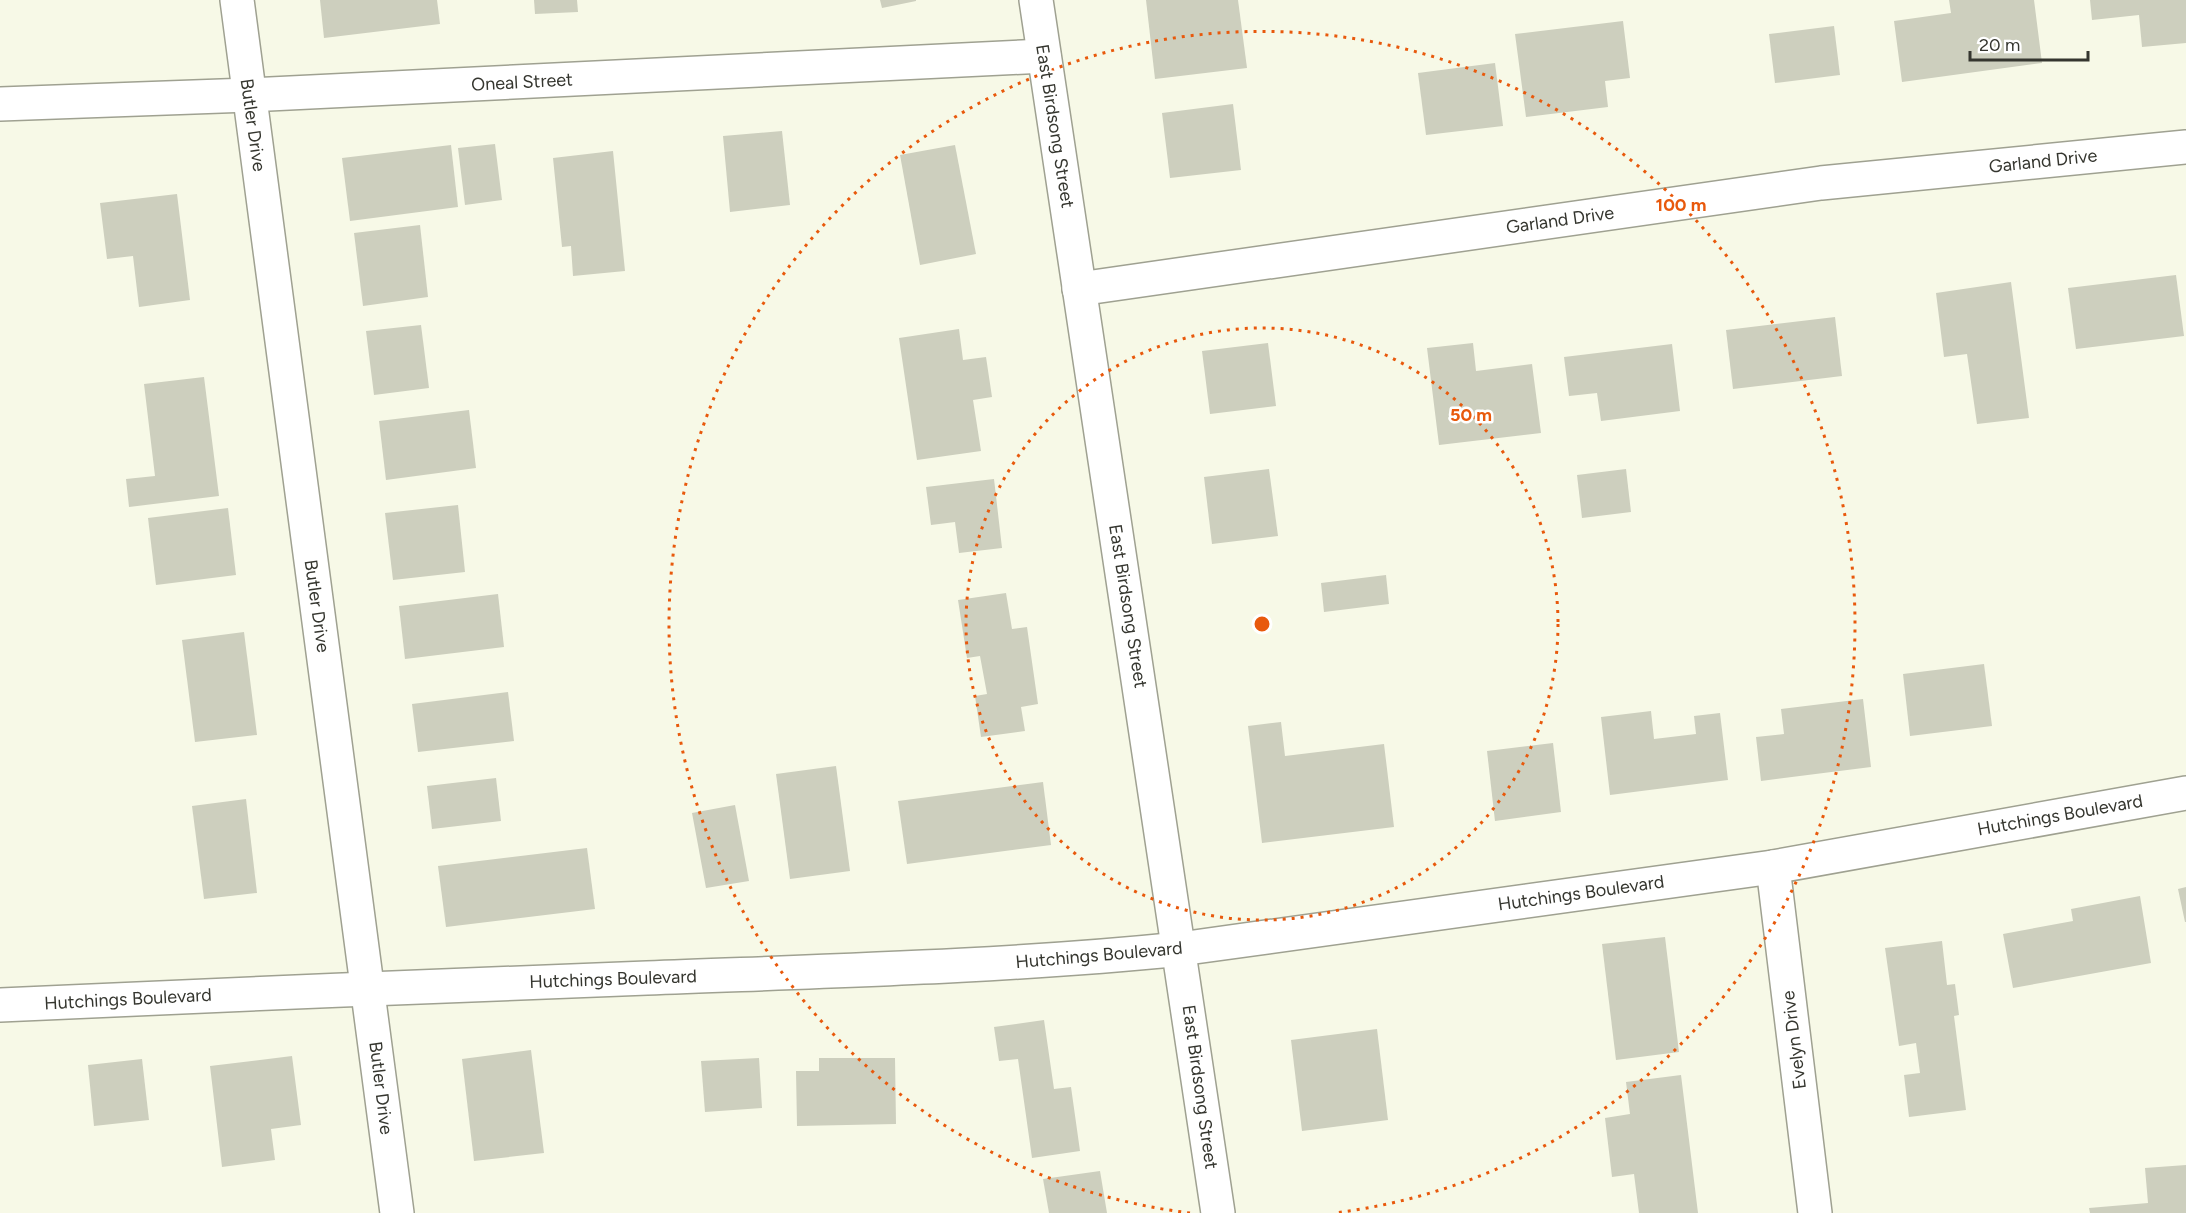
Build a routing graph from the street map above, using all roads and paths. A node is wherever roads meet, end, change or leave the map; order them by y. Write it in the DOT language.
graph roads {
  1 [pos="237,0"];
  2 [pos="1036,0"];
  3 [pos="1044,56"];
  4 [pos="249,95"];
  5 [pos="0,104"];
  6 [pos="2186,147"];
  7 [pos="1079,289"];
  8 [pos="2186,793"];
  9 [pos="1773,867"];
  10 [pos="1180,948"];
  11 [pos="368,988"];
  12 [pos="0,1005"];
  13 [pos="397,1213"];
  14 [pos="1218,1213"];
  15 [pos="1815,1213"];
  1 -- 4 [label="street, Butler Drive"];
  2 -- 3 [label="street, East Birdsong Street"];
  3 -- 4 [label="street, Oneal Street"];
  3 -- 7 [label="street, East Birdsong Street"];
  4 -- 5 [label="street, Oneal Street"];
  4 -- 11 [label="street, Butler Drive"];
  6 -- 7 [label="street, Garland Drive"];
  7 -- 10 [label="street, East Birdsong Street"];
  8 -- 9 [label="street, Hutchings Boulevard"];
  9 -- 10 [label="street, Hutchings Boulevard"];
  9 -- 15 [label="street, Evelyn Drive"];
  10 -- 11 [label="street, Hutchings Boulevard"];
  10 -- 14 [label="street, East Birdsong Street"];
  11 -- 12 [label="street, Hutchings Boulevard"];
  11 -- 13 [label="street, Butler Drive"];
}
